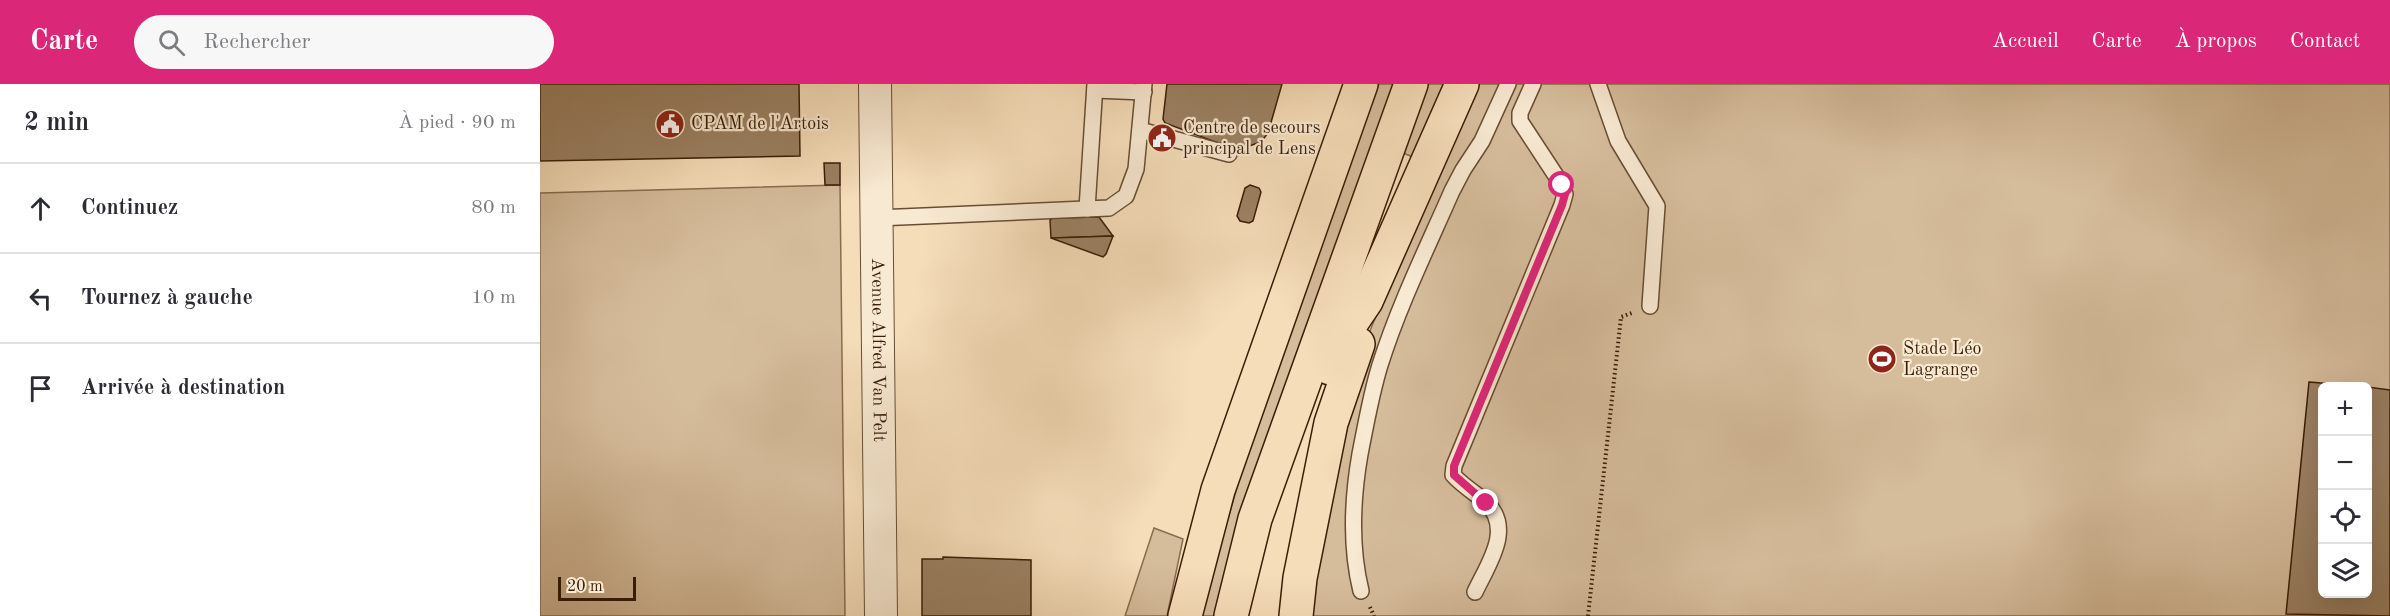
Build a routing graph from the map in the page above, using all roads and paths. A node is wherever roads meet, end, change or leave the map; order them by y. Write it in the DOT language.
graph roads {
  1 [pos="875,84"];
  2 [pos="1361,84"];
  3 [pos="1411,84"];
  4 [pos="1462,84"];
  5 [pos="1508,84"];
  6 [pos="1533,84"];
  7 [pos="1598,84"];
  8 [pos="1095,87"];
  9 [pos="1144,88"];
  10 [pos="1140,130"];
  11 [pos="1229,154"];
  12 [pos="1086,209"];
  13 [pos="877,218"];
  14 [pos="1366,301"];
  15 [pos="1650,306"];
  16 [pos="1256,519"];
  17 [pos="1361,591"];
  18 [pos="1475,592"];
  19 [pos="881,616"];
  20 [pos="1185,616"];
  21 [pos="1231,616"];
  22 [pos="1296,616"];
  23 [pos="1588,616"];
  1 -- 13 [label="street, Avenue Alfred Van Pelt"];
  2 -- 20 [label="highway"];
  3 -- 16 [label="highway"];
  4 -- 14 [label="highway"];
  5 -- 17 [label="lane"];
  6 -- 18 [label="lane"];
  7 -- 15 [label="lane"];
  8 -- 9 [label="lane"];
  8 -- 12 [label="lane"];
  9 -- 10 [label="lane"];
  10 -- 11 [label="lane"];
  10 -- 12 [label="lane"];
  12 -- 13 [label="lane"];
  13 -- 19 [label="street, Avenue Alfred Van Pelt"];
  14 -- 16 [label="highway"];
  14 -- 22 [label="highway"];
  15 -- 23 [label="path"];
  16 -- 21 [label="highway"];
}
